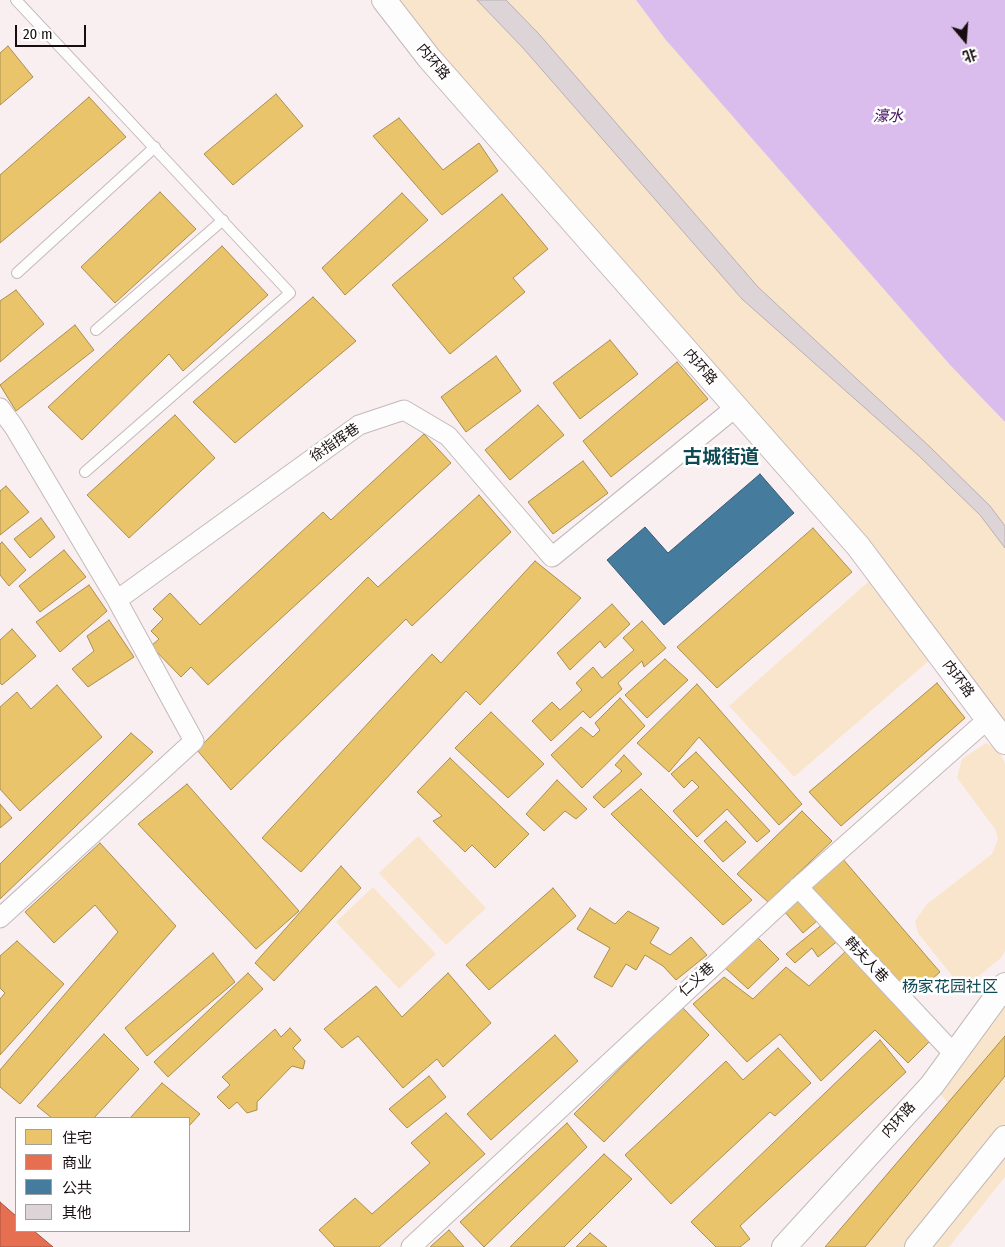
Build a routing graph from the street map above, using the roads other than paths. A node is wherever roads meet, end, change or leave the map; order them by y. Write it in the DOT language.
graph roads {
  1 [pos="16,0"];
  2 [pos="384,0"];
  3 [pos="155,147"];
  4 [pos="223,220"];
  5 [pos="17,273"];
  6 [pos="96,330"];
  7 [pos="736,407"];
  8 [pos="0,408"];
  9 [pos="85,472"];
  10 [pos="117,600"];
  11 [pos="988,719"];
  12 [pos="1005,742"];
  13 [pos="798,887"];
  14 [pos="0,918"];
  15 [pos="1005,985"];
  16 [pos="954,1054"];
  17 [pos="1005,1138"];
  18 [pos="411,1247"];
  19 [pos="784,1247"];
  20 [pos="917,1247"];
  1 -- 3 [label="lane"];
  2 -- 7 [label="street, 内环路"];
  3 -- 4 [label="lane"];
  3 -- 5 [label="lane"];
  4 -- 6 [label="lane"];
  4 -- 9 [label="lane"];
  7 -- 10 [label="street, 徐指挥巷"];
  7 -- 11 [label="street, 内环路"];
  8 -- 10 [label="street"];
  10 -- 14 [label="street"];
  11 -- 12 [label="street, 内环路"];
  11 -- 13 [label="street, 仁义巷"];
  13 -- 16 [label="street, 韩夫人巷"];
  13 -- 18 [label="street, 仁义巷"];
  15 -- 16 [label="street, 内环路"];
  16 -- 19 [label="street, 内环路"];
  17 -- 20 [label="street"];
}
